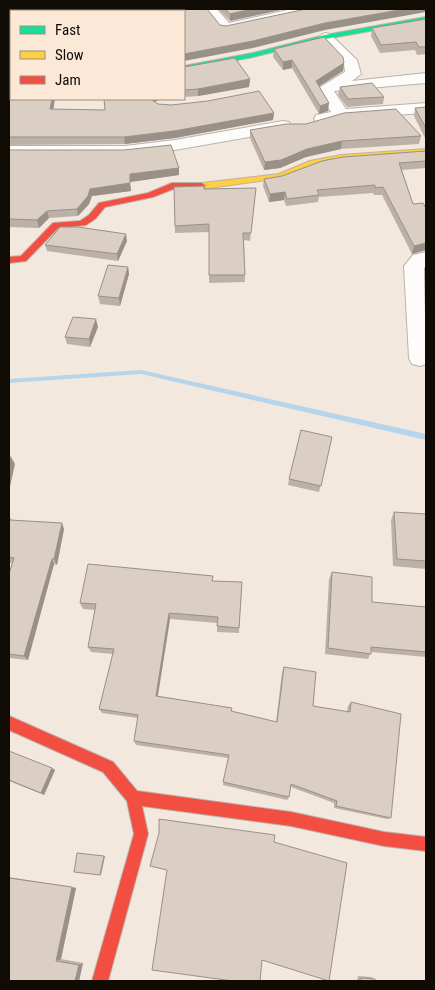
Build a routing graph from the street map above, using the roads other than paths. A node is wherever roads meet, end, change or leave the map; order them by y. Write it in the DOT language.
graph roads {
  1 [pos="210,9"];
  2 [pos="310,9"];
  3 [pos="426,19"];
  4 [pos="325,37"];
  5 [pos="185,68"];
  6 [pos="426,78"];
  7 [pos="325,89"];
  8 [pos="426,108"];
  9 [pos="341,114"];
  10 [pos="9,151"];
  11 [pos="426,151"];
  12 [pos="426,259"];
  13 [pos="9,260"];
  14 [pos="420,358"];
  15 [pos="9,723"];
  16 [pos="133,798"];
  17 [pos="426,844"];
  18 [pos="100,981"];
  1 -- 2 [label="street"];
  3 -- 4 [label="street"];
  4 -- 5 [label="street"];
  4 -- 7 [label="street"];
  6 -- 7 [label="street"];
  7 -- 9 [label="street"];
  8 -- 9 [label="street"];
  9 -- 10 [label="street"];
  11 -- 13 [label="street"];
  12 -- 14 [label="street"];
  15 -- 16 [label="street"];
  16 -- 17 [label="street"];
  16 -- 18 [label="street"];
}
